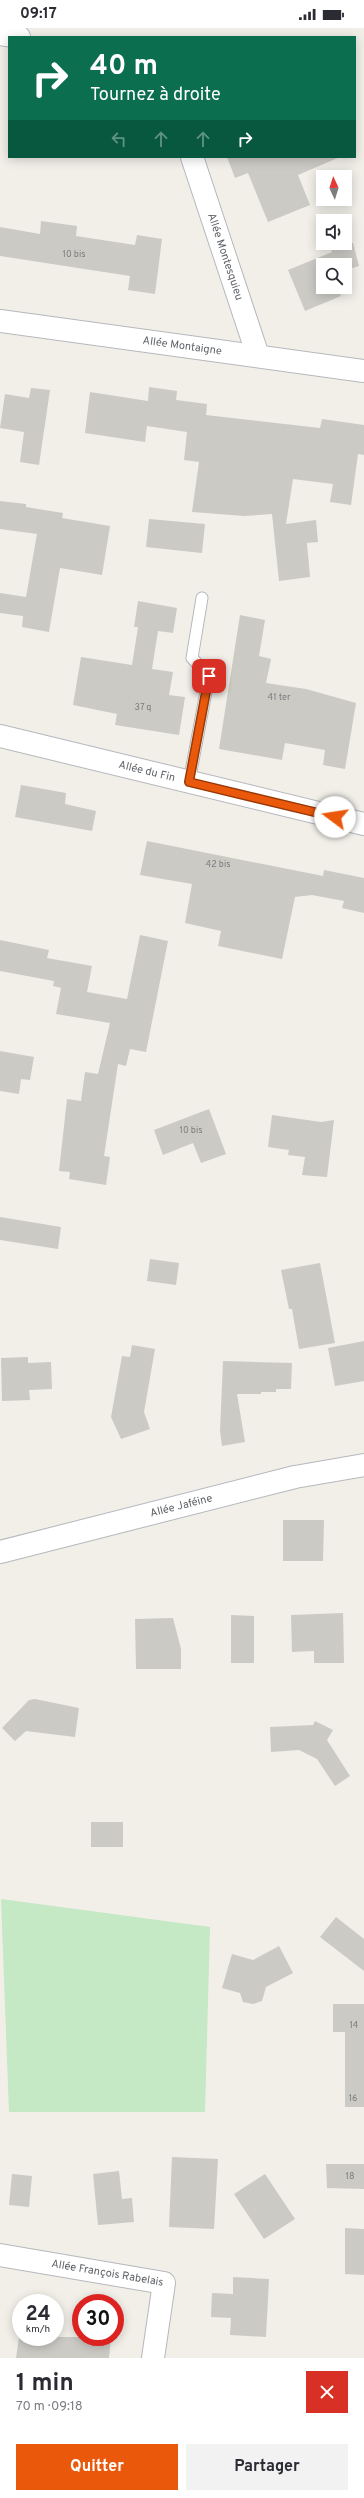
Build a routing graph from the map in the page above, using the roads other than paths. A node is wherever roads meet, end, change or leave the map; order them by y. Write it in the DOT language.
graph roads {
  1 [pos="0,34"];
  2 [pos="12,36"];
  3 [pos="192,158"];
  4 [pos="0,321"];
  5 [pos="258,356"];
  6 [pos="364,371"];
  7 [pos="202,598"];
  8 [pos="0,736"];
  9 [pos="189,782"];
  10 [pos="364,824"];
  11 [pos="364,1465"];
  12 [pos="0,1552"];
  13 [pos="0,2255"];
  14 [pos="153,2358"];
  1 -- 2 [label="street"];
  3 -- 5 [label="street, Allée Montesquieu"];
  4 -- 5 [label="street, Allée Montaigne"];
  5 -- 6 [label="street, Allée Montaigne"];
  7 -- 9 [label="lane"];
  8 -- 9 [label="street, Allée du Fin"];
  9 -- 10 [label="street, Allée du Fin"];
  11 -- 12 [label="street, Allée Jaféine"];
  13 -- 14 [label="street, Allée François Rabelais"];
}
